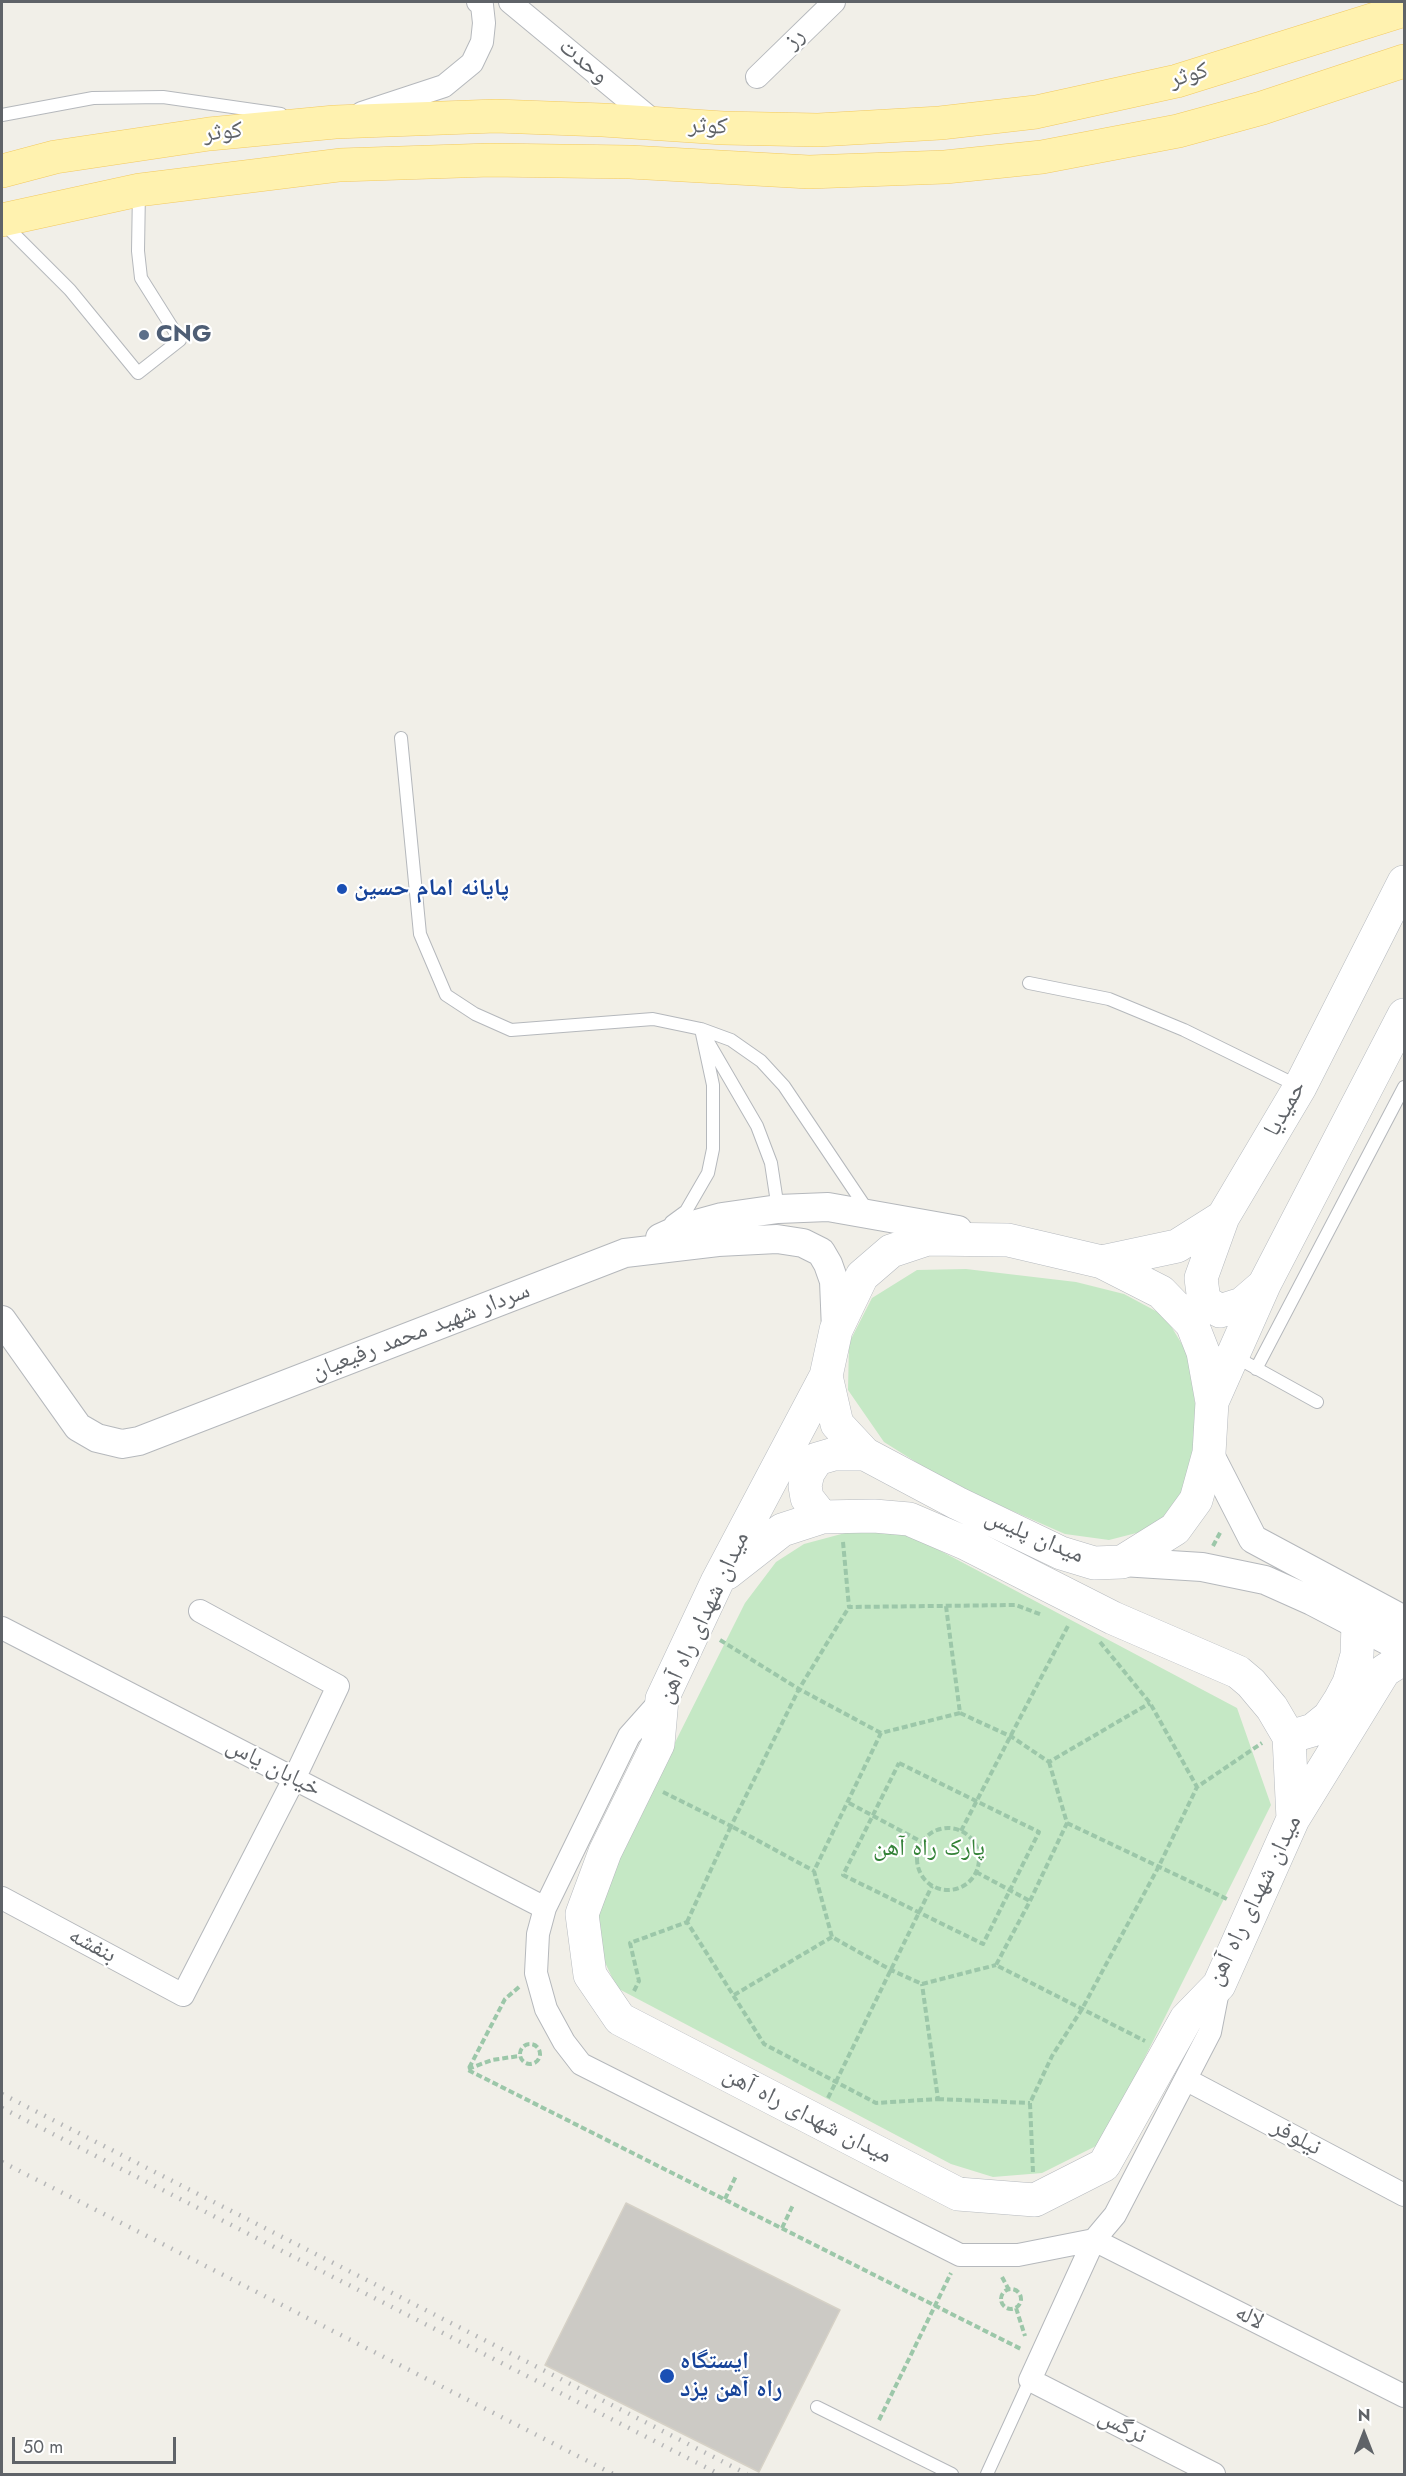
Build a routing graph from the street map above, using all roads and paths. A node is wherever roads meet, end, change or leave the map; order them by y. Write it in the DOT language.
graph roads {
  1 [pos="478,2"];
  2 [pos="510,2"];
  3 [pos="834,2"];
  4 [pos="1404,10"];
  5 [pos="1404,61"];
  6 [pos="757,77"];
  7 [pos="2,115"];
  8 [pos="335,122"];
  9 [pos="656,123"];
  10 [pos="2,171"];
  11 [pos="139,190"];
  12 [pos="2,221"];
  13 [pos="401,738"];
  14 [pos="1404,882"];
  15 [pos="1029,983"];
  16 [pos="1404,1016"];
  17 [pos="701,1029"];
  18 [pos="1300,1086"];
  19 [pos="1404,1087"];
  20 [pos="778,1209"];
  21 [pos="869,1213"];
  22 [pos="1223,1217"];
  23 [pos="1008,1240"];
  24 [pos="625,1253"];
  25 [pos="1102,1262"];
  26 [pos="1264,1285"];
  27 [pos="2,1320"];
  28 [pos="836,1330"];
  29 [pos="1244,1362"];
  30 [pos="826,1376"];
  31 [pos="1212,1402"];
  32 [pos="1317,1402"];
  33 [pos="1209,1453"];
  34 [pos="866,1454"];
  35 [pos="1235,1504"];
  36 [pos="831,1516"];
  37 [pos="1122,1562"];
  38 [pos="1202,1567"];
  39 [pos="717,1582"];
  40 [pos="946,1606"];
  41 [pos="849,1607"];
  42 [pos="200,1611"];
  43 [pos="1047,1617"];
  44 [pos="1071,1619"];
  45 [pos="1404,1620"];
  46 [pos="1358,1624"];
  47 [pos="696,1626"];
  48 [pos="2,1628"];
  49 [pos="1100,1642"];
  50 [pos="1404,1648"];
  51 [pos="1404,1658"];
  52 [pos="799,1689"];
  53 [pos="662,1699"];
  54 [pos="1150,1703"];
  55 [pos="960,1713"];
  56 [pos="1287,1732"];
  57 [pos="881,1733"];
  58 [pos="1012,1737"];
  59 [pos="1048,1762"];
  60 [pos="294,1779"];
  61 [pos="642,1780"];
  62 [pos="1197,1787"];
  63 [pos="977,1802"];
  64 [pos="849,1803"];
  65 [pos="873,1815"];
  66 [pos="1293,1819"];
  67 [pos="1067,1823"];
  68 [pos="731,1826"];
  69 [pos="962,1831"];
  70 [pos="922,1842"];
  71 [pos="1159,1866"];
  72 [pos="814,1871"];
  73 [pos="976,1872"];
  74 [pos="932,1886"];
  75 [pos="1010,1890"];
  76 [pos="2,1898"];
  77 [pos="1030,1900"];
  78 [pos="545,1908"];
  79 [pos="1252,1910"];
  80 [pos="919,1913"];
  81 [pos="687,1922"];
  82 [pos="832,1937"];
  83 [pos="996,1965"];
  84 [pos="891,1970"];
  85 [pos="536,1973"];
  86 [pos="922,1984"];
  87 [pos="1219,1985"];
  88 [pos="734,1995"];
  89 [pos="1082,2009"];
  90 [pos="620,2019"];
  91 [pos="1167,2052"];
  92 [pos="519,2056"];
  93 [pos="468,2070"];
  94 [pos="1186,2080"];
  95 [pos="836,2082"];
  96 [pos="938,2099"];
  97 [pos="1030,2103"];
  98 [pos="817,2120"];
  99 [pos="736,2176"];
  100 [pos="1404,2195"];
  101 [pos="725,2199"];
  102 [pos="1035,2200"];
  103 [pos="793,2205"];
  104 [pos="782,2228"];
  105 [pos="1094,2240"];
  106 [pos="960,2255"];
  107 [pos="1019,2291"];
  108 [pos="935,2305"];
  109 [pos="1027,2352"];
  110 [pos="1030,2380"];
  111 [pos="1404,2396"];
  112 [pos="817,2407"];
  113 [pos="871,2434"];
  114 [pos="952,2475"];
  115 [pos="987,2475"];
  116 [pos="1214,2475"];
  1 -- 8 [label="street"];
  2 -- 9 [label="street, وحدت"];
  3 -- 6 [label="street, رز"];
  4 -- 9 [label="main road, کوثر"];
  5 -- 11 [label="main road, کوثر"];
  7 -- 8 [label="lane"];
  8 -- 9 [label="main road, کوثر"];
  8 -- 10 [label="main road, کوثر"];
  11 -- 12 [label="main road, کوثر"];
  11 -- 12 [label="lane"];
  13 -- 17 [label="lane"];
  14 -- 18 [label="main road, حمیدیا"];
  15 -- 18 [label="lane"];
  16 -- 26 [label="main road"];
  17 -- 20 [label="lane"];
  17 -- 21 [label="lane"];
  17 -- 24 [label="lane"];
  18 -- 22 [label="main road, حمیدیا"];
  19 -- 29 [label="lane"];
  20 -- 21 [label="street"];
  20 -- 24 [label="street"];
  21 -- 23 [label="street"];
  22 -- 25 [label="main road, حمیدیا"];
  22 -- 26 [label="main road"];
  23 -- 25 [label="main road, میدان پلیس"];
  23 -- 28 [label="main road, میدان پلیس"];
  24 -- 27 [label="street, سردار شهید محمد رفیعیان"];
  24 -- 28 [label="street, سردار شهید محمد رفیعیان"];
  25 -- 31 [label="main road, میدان پلیس"];
  26 -- 29 [label="main road"];
  28 -- 30 [label="main road, میدان پلیس"];
  29 -- 31 [label="main road"];
  29 -- 32 [label="lane"];
  30 -- 34 [label="main road, میدان پلیس"];
  30 -- 39 [label="main road, میدان شهدای راه آهن"];
  31 -- 33 [label="main road, میدان پلیس"];
  33 -- 35 [label="street"];
  33 -- 37 [label="main road, میدان پلیس"];
  34 -- 36 [label="main road"];
  34 -- 37 [label="main road, میدان پلیس"];
  35 -- 38 [label="path"];
  35 -- 45 [label="street"];
  36 -- 39 [label="main road"];
  36 -- 41 [label="path"];
  36 -- 44 [label="main road"];
  37 -- 38 [label="street"];
  38 -- 46 [label="street"];
  39 -- 47 [label="main road, میدان شهدای راه آهن"];
  40 -- 41 [label="path"];
  40 -- 43 [label="path"];
  40 -- 55 [label="path"];
  41 -- 52 [label="path"];
  42 -- 60 [label="street"];
  44 -- 56 [label="main road"];
  44 -- 58 [label="path"];
  46 -- 50 [label="street"];
  46 -- 56 [label="main road"];
  47 -- 52 [label="path"];
  47 -- 53 [label="main road, میدان شهدای راه آهن"];
  48 -- 60 [label="street, خیابان یاس"];
  49 -- 54 [label="path"];
  51 -- 66 [label="main road, میدان شهدای راه آهن"];
  52 -- 57 [label="path"];
  52 -- 68 [label="path"];
  53 -- 61 [label="main road, میدان شهدای راه آهن"];
  53 -- 78 [label="street"];
  54 -- 59 [label="path"];
  54 -- 62 [label="path"];
  55 -- 57 [label="path"];
  55 -- 58 [label="path"];
  56 -- 62 [label="path"];
  56 -- 66 [label="main road"];
  57 -- 64 [label="path"];
  58 -- 59 [label="path"];
  58 -- 63 [label="path"];
  59 -- 67 [label="path"];
  60 -- 76 [label="street, بنفشه"];
  60 -- 78 [label="street, خیابان یاس"];
  61 -- 68 [label="path"];
  61 -- 90 [label="main road, میدان شهدای راه آهن"];
  62 -- 71 [label="path"];
  63 -- 65 [label="path"];
  63 -- 69 [label="path"];
  63 -- 75 [label="path"];
  64 -- 65 [label="path"];
  64 -- 72 [label="path"];
  65 -- 70 [label="path"];
  65 -- 80 [label="path"];
  66 -- 79 [label="main road, میدان شهدای راه آهن"];
  67 -- 71 [label="path"];
  67 -- 77 [label="path"];
  68 -- 72 [label="path"];
  68 -- 81 [label="path"];
  69 -- 70 [label="path"];
  69 -- 73 [label="path"];
  70 -- 74 [label="path"];
  71 -- 79 [label="path"];
  71 -- 89 [label="path"];
  72 -- 82 [label="path"];
  73 -- 74 [label="path"];
  73 -- 75 [label="path"];
  74 -- 80 [label="path"];
  75 -- 77 [label="path"];
  75 -- 80 [label="path"];
  77 -- 83 [label="path"];
  78 -- 85 [label="street"];
  79 -- 87 [label="main road, میدان شهدای راه آهن"];
  80 -- 84 [label="path"];
  81 -- 88 [label="path"];
  81 -- 90 [label="path"];
  82 -- 84 [label="path"];
  82 -- 88 [label="path"];
  83 -- 86 [label="path"];
  83 -- 89 [label="path"];
  84 -- 86 [label="path"];
  84 -- 95 [label="path"];
  85 -- 93 [label="path"];
  85 -- 106 [label="street"];
  86 -- 96 [label="path"];
  87 -- 91 [label="main road, میدان شهدای راه آهن"];
  87 -- 94 [label="street"];
  88 -- 95 [label="path"];
  89 -- 91 [label="path"];
  89 -- 97 [label="path"];
  90 -- 98 [label="main road, میدان شهدای راه آهن"];
  91 -- 102 [label="main road, میدان شهدای راه آهن"];
  92 -- 92 [label="path"];
  92 -- 93 [label="path"];
  93 -- 101 [label="path"];
  94 -- 100 [label="street, نیلوفر"];
  94 -- 105 [label="street"];
  95 -- 96 [label="path"];
  95 -- 98 [label="path"];
  96 -- 97 [label="path"];
  97 -- 102 [label="path"];
  98 -- 102 [label="main road, میدان شهدای راه آهن"];
  99 -- 101 [label="path"];
  101 -- 104 [label="path"];
  103 -- 104 [label="path"];
  104 -- 108 [label="path"];
  105 -- 106 [label="street"];
  105 -- 110 [label="street"];
  105 -- 111 [label="street, لاله"];
  106 -- 108 [label="path"];
  107 -- 107 [label="path"];
  108 -- 109 [label="path"];
  108 -- 113 [label="path"];
  110 -- 115 [label="lane"];
  110 -- 116 [label="street, نرگس"];
  112 -- 113 [label="lane"];
  113 -- 114 [label="lane"];
}
